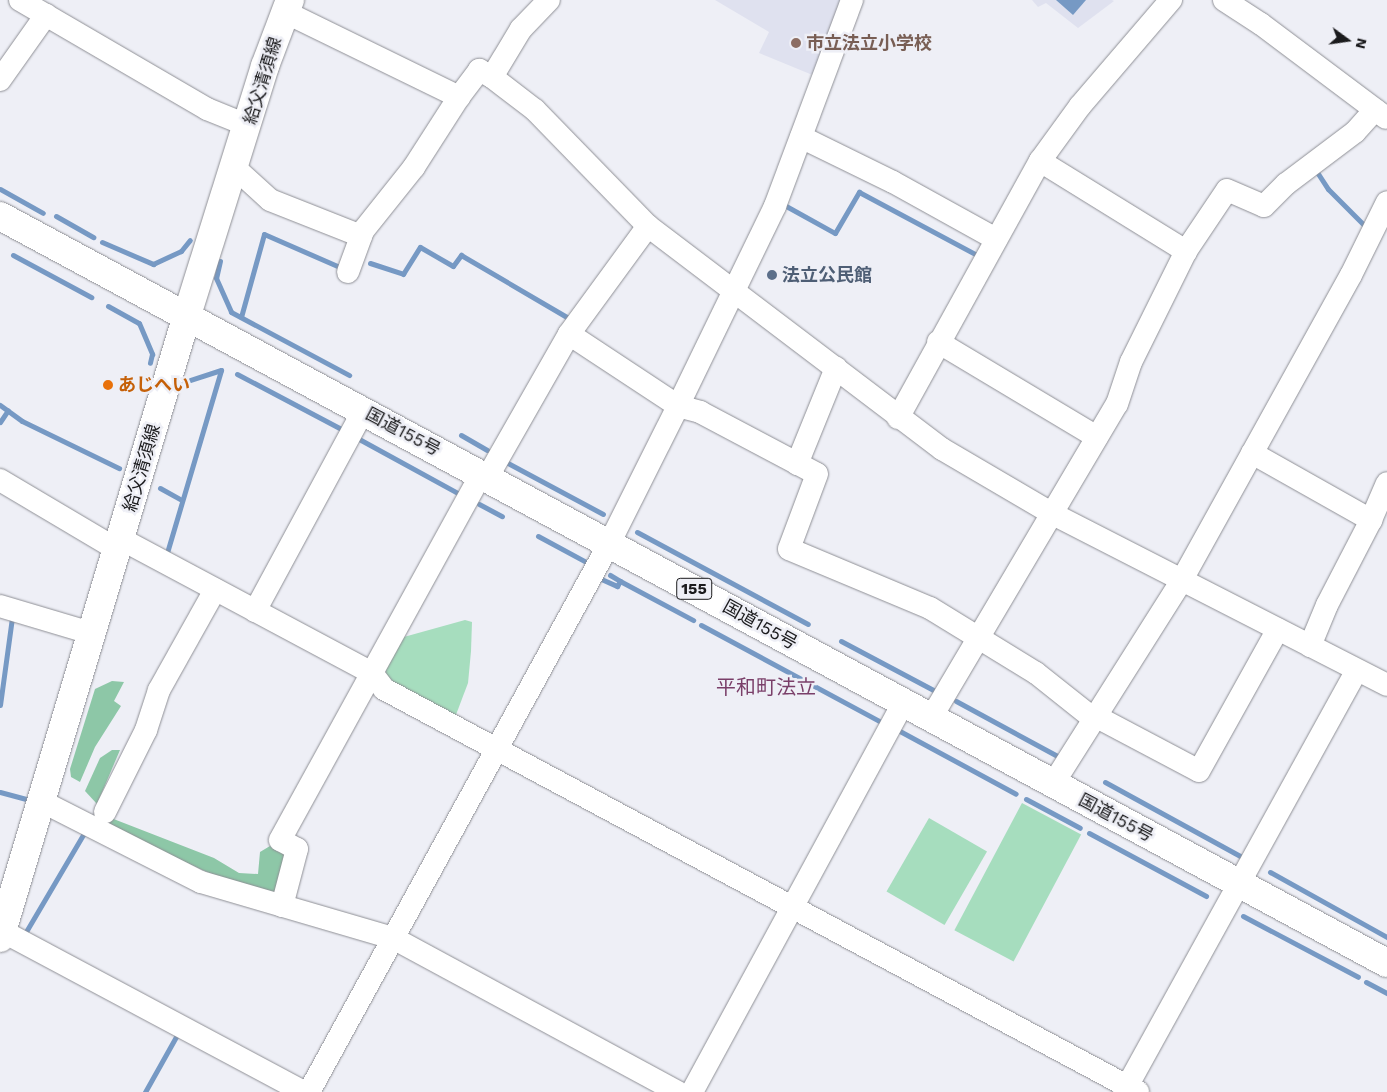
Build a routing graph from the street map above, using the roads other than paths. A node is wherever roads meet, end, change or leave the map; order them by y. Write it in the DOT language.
graph roads {
  1 [pos="20,0"];
  2 [pos="852,0"];
  3 [pos="1171,0"];
  4 [pos="1224,0"];
  5 [pos="546,1"];
  6 [pos="287,6"];
  7 [pos="46,15"];
  8 [pos="492,77"];
  9 [pos="0,80"];
  10 [pos="459,97"];
  11 [pos="1381,114"];
  12 [pos="249,126"];
  13 [pos="801,137"];
  14 [pos="1040,161"];
  15 [pos="235,168"];
  16 [pos="1387,202"];
  17 [pos="0,216"];
  18 [pos="648,226"];
  19 [pos="361,236"];
  20 [pos="996,239"];
  21 [pos="1186,251"];
  22 [pos="348,272"];
  23 [pos="734,291"];
  24 [pos="186,315"];
  25 [pos="569,334"];
  26 [pos="938,342"];
  27 [pos="836,368"];
  28 [pos="678,406"];
  29 [pos="363,411"];
  30 [pos="898,418"];
  31 [pos="1097,437"];
  32 [pos="1252,454"];
  33 [pos="797,464"];
  34 [pos="484,476"];
  35 [pos="0,480"];
  36 [pos="1387,483"];
  37 [pos="1051,513"];
  38 [pos="1371,520"];
  39 [pos="609,544"];
  40 [pos="120,545"];
  41 [pos="1183,578"];
  42 [pos="215,590"];
  43 [pos="0,606"];
  44 [pos="255,611"];
  45 [pos="1278,629"];
  46 [pos="94,634"];
  47 [pos="978,639"];
  48 [pos="1310,646"];
  49 [pos="1356,671"];
  50 [pos="372,673"];
  51 [pos="1387,686"];
  52 [pos="903,703"];
  53 [pos="931,718"];
  54 [pos="1096,718"];
  55 [pos="497,748"];
  56 [pos="1052,784"];
  57 [pos="41,801"];
  58 [pos="104,812"];
  59 [pos="1238,884"];
  60 [pos="282,906"];
  61 [pos="793,907"];
  62 [pos="1,936"];
  63 [pos="393,938"];
  64 [pos="1387,963"];
  65 [pos="1130,1090"];
  66 [pos="303,1092"];
  67 [pos="309,1092"];
  68 [pos="678,1092"];
  69 [pos="692,1092"];
  1 -- 7 [label="street"];
  2 -- 13 [label="street"];
  3 -- 14 [label="street"];
  4 -- 11 [label="street"];
  5 -- 8 [label="street"];
  6 -- 10 [label="street"];
  6 -- 12 [label="main road, 給父清須線"];
  7 -- 9 [label="street"];
  7 -- 12 [label="street"];
  8 -- 10 [label="street"];
  8 -- 18 [label="street"];
  10 -- 19 [label="street"];
  11 -- 21 [label="street"];
  12 -- 15 [label="main road, 給父清須線"];
  13 -- 20 [label="street"];
  13 -- 23 [label="street"];
  14 -- 20 [label="street"];
  14 -- 21 [label="street"];
  15 -- 19 [label="street"];
  15 -- 24 [label="main road, 給父清須線"];
  16 -- 32 [label="street"];
  17 -- 24 [label="main road, 国道155号 / 155"];
  18 -- 23 [label="street"];
  18 -- 25 [label="street"];
  19 -- 22 [label="street"];
  20 -- 26 [label="street"];
  21 -- 31 [label="street"];
  23 -- 27 [label="street"];
  23 -- 28 [label="street"];
  24 -- 29 [label="main road, 国道155号 / 155"];
  24 -- 40 [label="main road, 給父清須線"];
  25 -- 28 [label="street"];
  25 -- 34 [label="street"];
  26 -- 30 [label="street"];
  26 -- 31 [label="street"];
  27 -- 30 [label="street"];
  27 -- 33 [label="street"];
  28 -- 33 [label="street"];
  28 -- 39 [label="street"];
  29 -- 34 [label="main road, 国道155号 / 155"];
  29 -- 44 [label="street"];
  30 -- 37 [label="street"];
  31 -- 37 [label="street"];
  32 -- 38 [label="street"];
  32 -- 41 [label="street"];
  33 -- 47 [label="street"];
  34 -- 39 [label="main road, 国道155号 / 155"];
  34 -- 50 [label="street"];
  35 -- 40 [label="street"];
  36 -- 38 [label="street"];
  37 -- 41 [label="street"];
  37 -- 47 [label="street"];
  38 -- 48 [label="street"];
  39 -- 52 [label="main road, 国道155号 / 155"];
  39 -- 55 [label="street"];
  40 -- 42 [label="street"];
  40 -- 46 [label="main road, 給父清須線"];
  41 -- 45 [label="street"];
  41 -- 54 [label="street"];
  42 -- 44 [label="street"];
  42 -- 58 [label="street"];
  43 -- 46 [label="street"];
  44 -- 50 [label="street"];
  45 -- 48 [label="street"];
  45 -- 54 [label="street"];
  46 -- 57 [label="main road, 給父清須線"];
  47 -- 53 [label="street"];
  47 -- 54 [label="street"];
  48 -- 49 [label="street"];
  49 -- 51 [label="street"];
  49 -- 59 [label="street"];
  50 -- 55 [label="street"];
  50 -- 60 [label="street"];
  52 -- 53 [label="main road, 国道155号 / 155"];
  52 -- 61 [label="street"];
  53 -- 56 [label="main road, 国道155号 / 155"];
  54 -- 56 [label="street"];
  55 -- 61 [label="street"];
  55 -- 63 [label="street"];
  56 -- 59 [label="main road, 国道155号 / 155"];
  57 -- 60 [label="street"];
  57 -- 62 [label="main road, 給父清須線"];
  59 -- 64 [label="main road, 国道155号 / 155"];
  59 -- 65 [label="street"];
  60 -- 63 [label="street"];
  61 -- 65 [label="street"];
  61 -- 69 [label="street"];
  62 -- 66 [label="street"];
  63 -- 67 [label="street"];
  63 -- 68 [label="street"];
}
